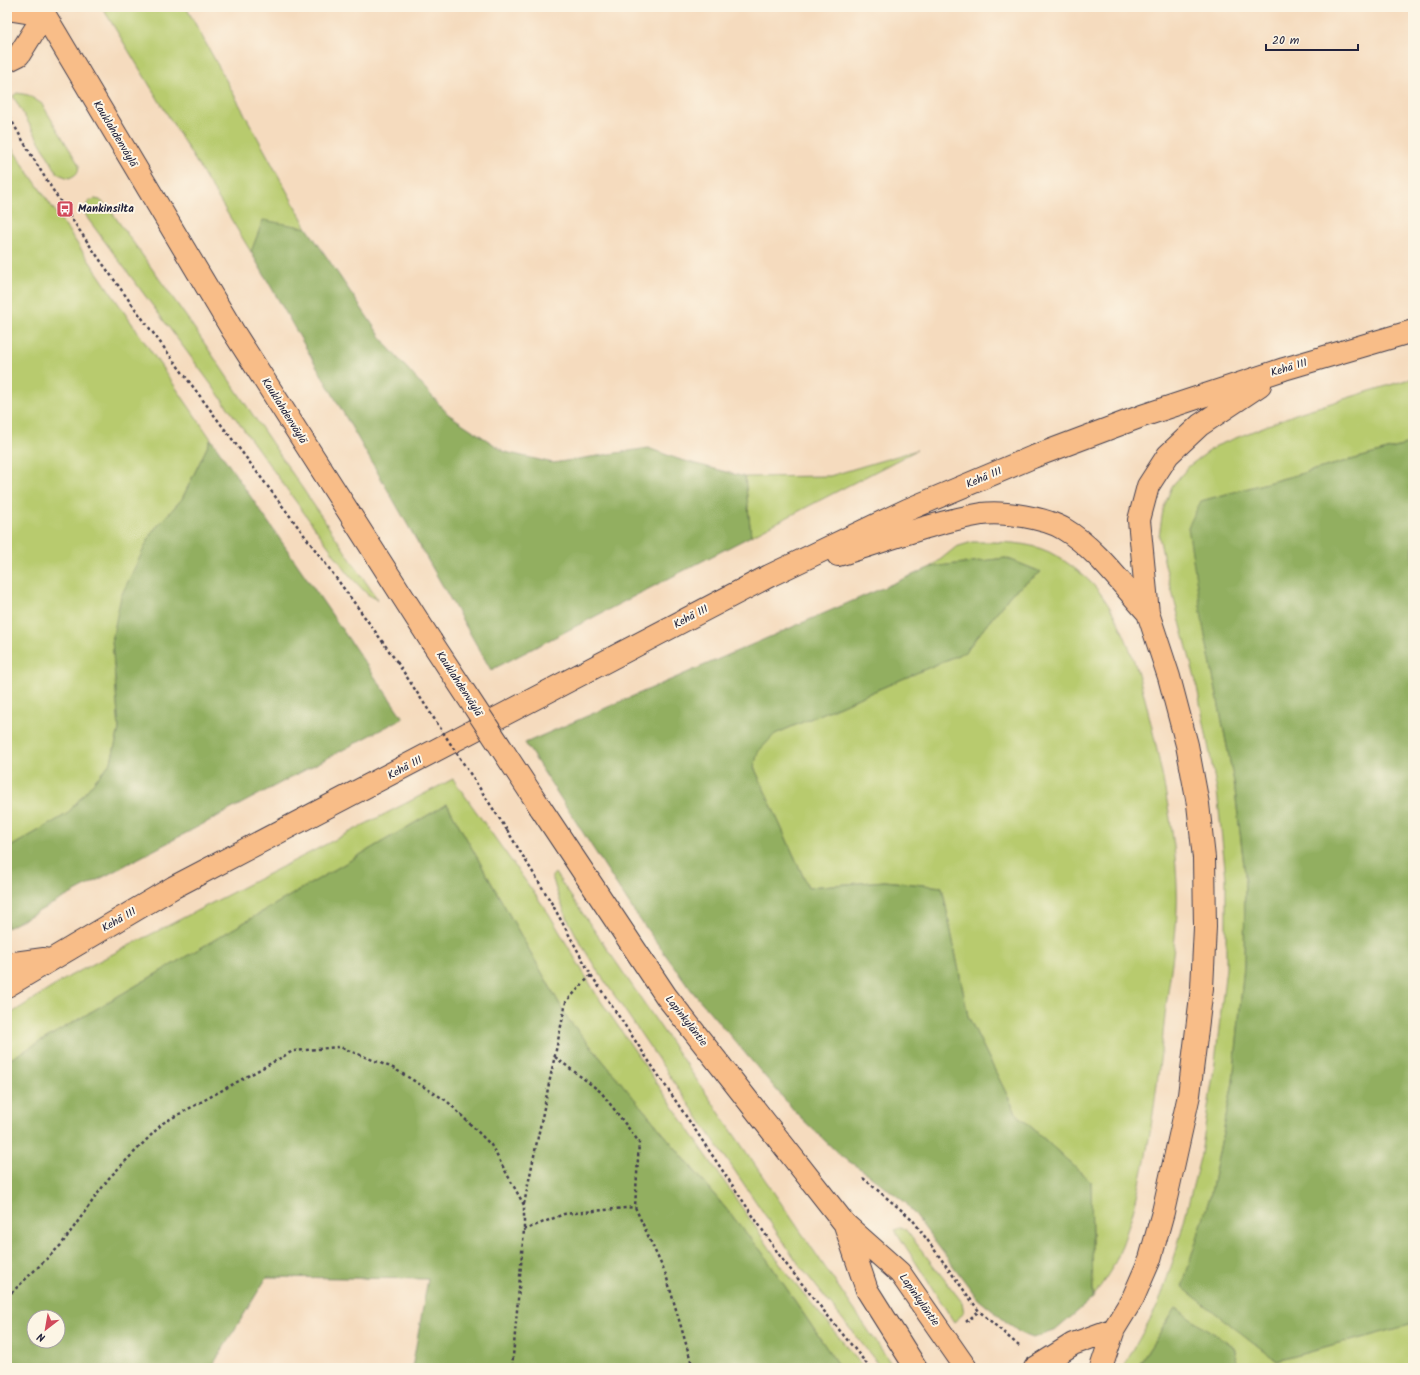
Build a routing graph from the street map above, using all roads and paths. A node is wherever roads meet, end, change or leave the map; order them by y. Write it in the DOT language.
graph roads {
  1 [pos="7,9"];
  2 [pos="42,11"];
  3 [pos="7,61"];
  4 [pos="7,112"];
  5 [pos="1413,331"];
  6 [pos="1284,369"];
  7 [pos="769,576"];
  8 [pos="1148,613"];
  9 [pos="540,807"];
  10 [pos="53,958"];
  11 [pos="7,964"];
  12 [pos="591,975"];
  13 [pos="7,986"];
  14 [pos="556,1057"];
  15 [pos="863,1178"];
  16 [pos="524,1204"];
  17 [pos="635,1207"];
  18 [pos="845,1224"];
  19 [pos="524,1230"];
  20 [pos="7,1297"];
  21 [pos="1114,1329"];
  22 [pos="1029,1360"];
  23 [pos="512,1368"];
  24 [pos="693,1368"];
  25 [pos="870,1368"];
  26 [pos="916,1368"];
  27 [pos="966,1368"];
  28 [pos="1101,1368"];
  1 -- 2 [label="main road"];
  2 -- 3 [label="main road"];
  2 -- 9 [label="main road, Kauklahdenväylä, bridge"];
  4 -- 12 [label="path, bridge"];
  5 -- 6 [label="main road, Kehä III"];
  6 -- 7 [label="main road, Kehä III"];
  6 -- 8 [label="main road"];
  7 -- 8 [label="main road"];
  7 -- 10 [label="main road, Kehä III"];
  8 -- 21 [label="main road"];
  9 -- 18 [label="main road, Lapinkyläntie"];
  10 -- 11 [label="main road"];
  10 -- 13 [label="main road, Kehä III"];
  12 -- 14 [label="path"];
  12 -- 25 [label="path"];
  14 -- 16 [label="path"];
  14 -- 17 [label="path"];
  15 -- 22 [label="path"];
  16 -- 19 [label="path"];
  16 -- 20 [label="path"];
  17 -- 19 [label="path"];
  17 -- 24 [label="path"];
  18 -- 26 [label="main road, Lapinkyläntie"];
  18 -- 27 [label="main road, Lapinkyläntie"];
  19 -- 23 [label="path"];
  21 -- 22 [label="main road"];
  21 -- 28 [label="main road"];
}
